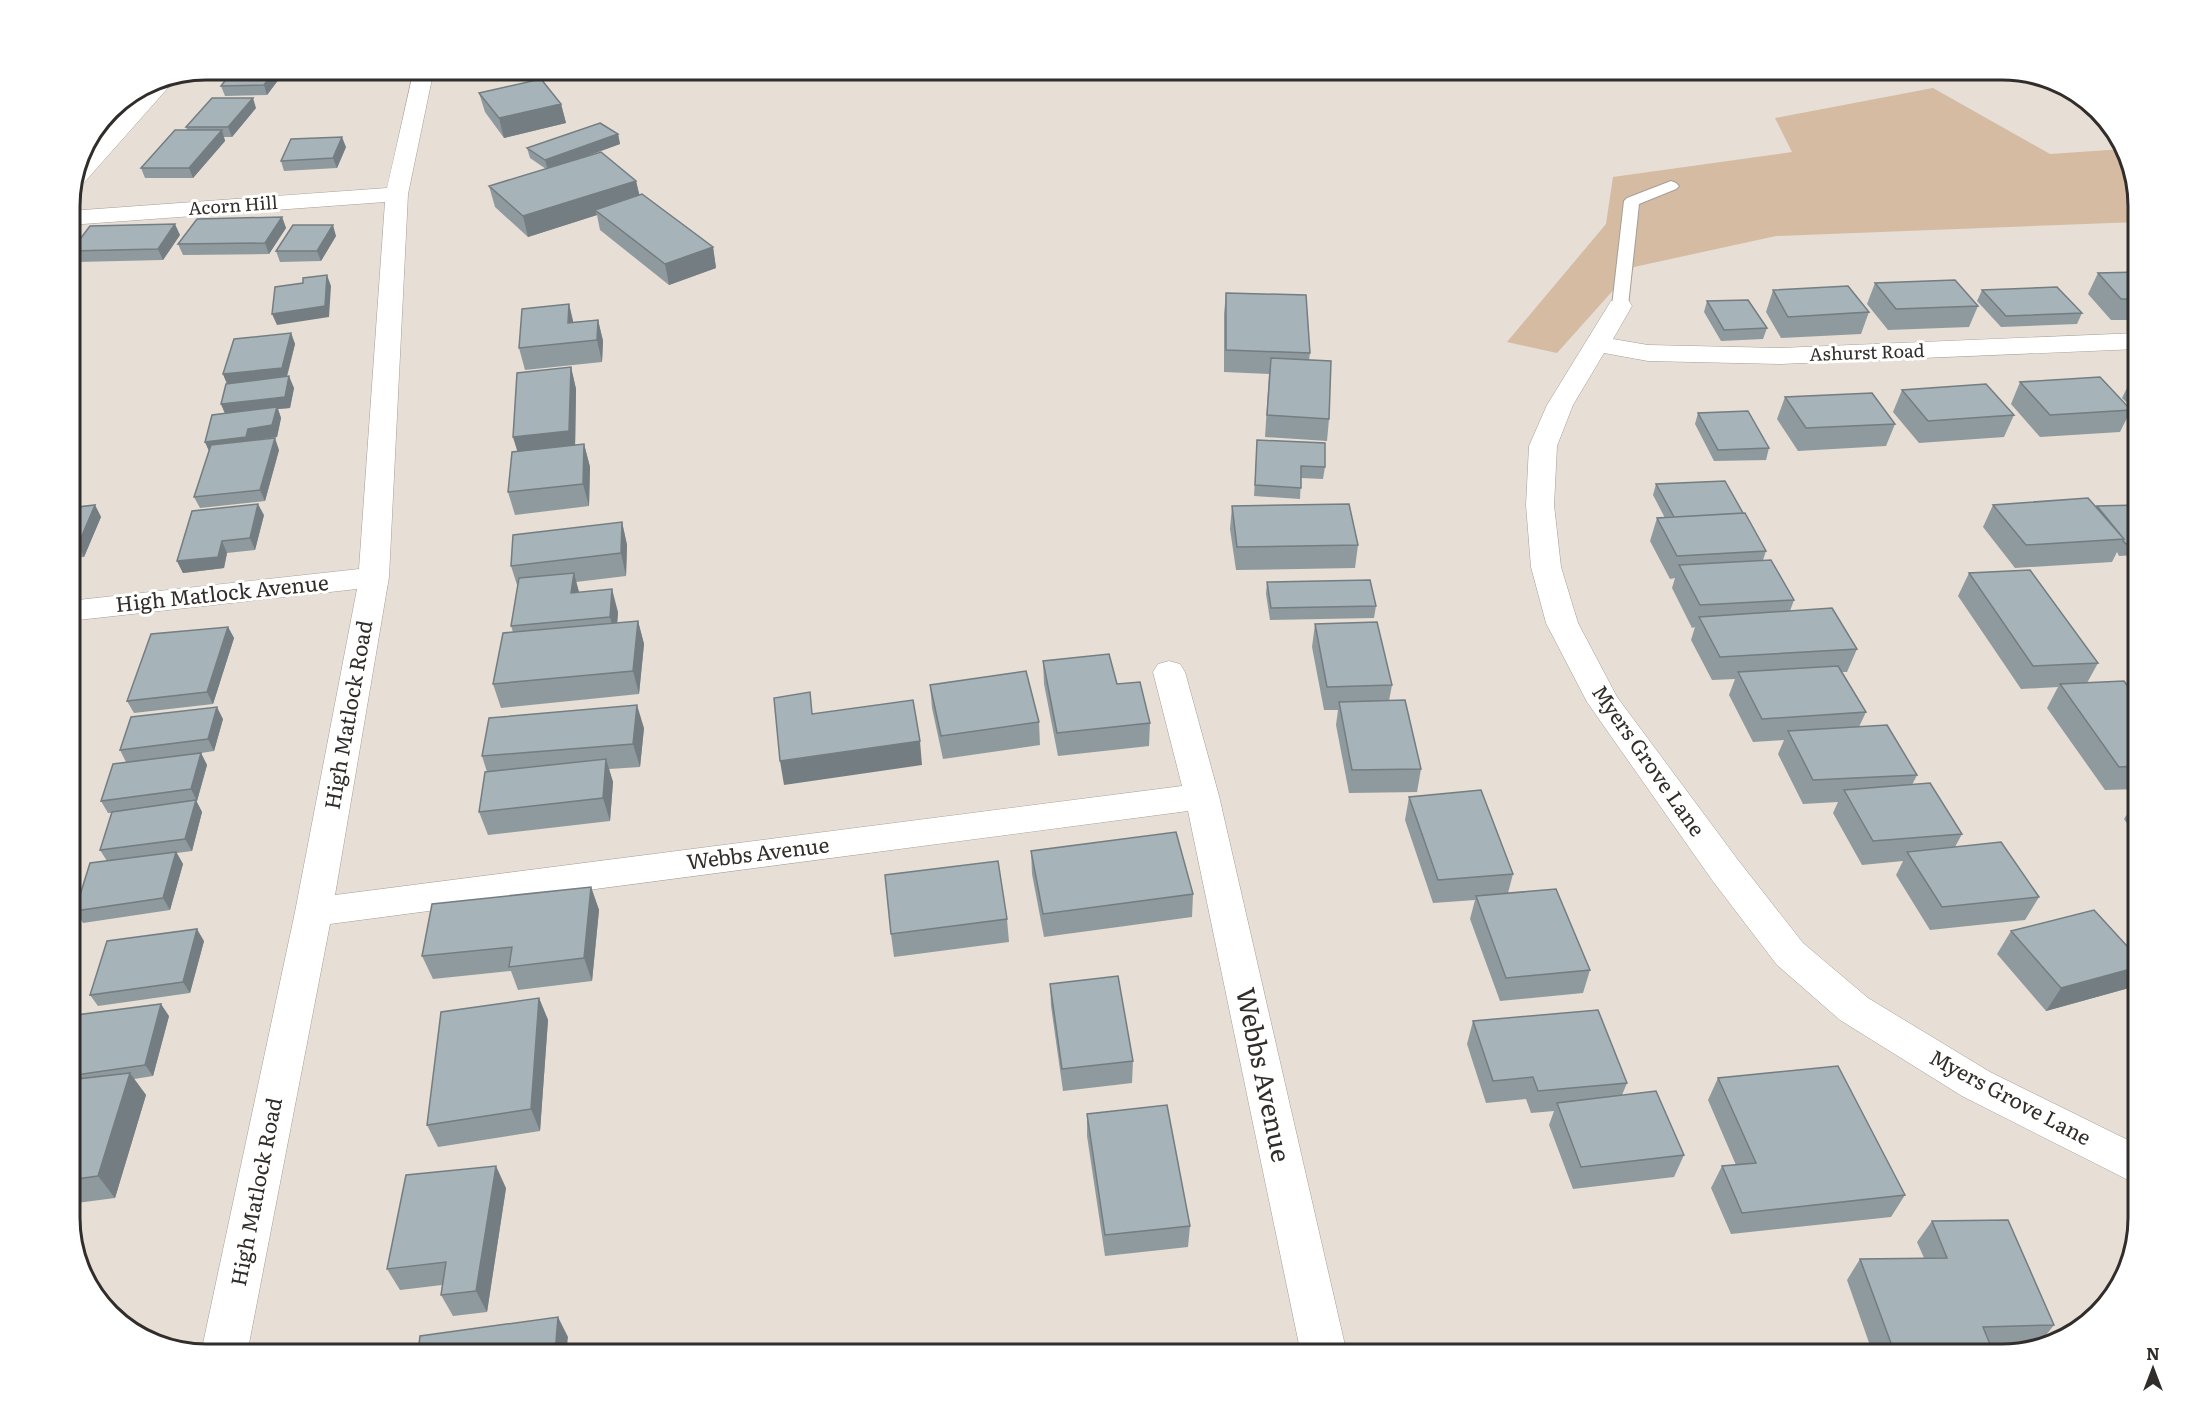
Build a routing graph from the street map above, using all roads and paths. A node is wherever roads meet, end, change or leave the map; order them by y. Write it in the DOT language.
graph roads {
  1 [pos="422,80"];
  2 [pos="154,91"];
  3 [pos="86,166"];
  4 [pos="1671,186"];
  5 [pos="397,194"];
  6 [pos="80,217"];
  7 [pos="1620,306"];
  8 [pos="2128,341"];
  9 [pos="1596,344"];
  10 [pos="374,577"];
  11 [pos="80,610"];
  12 [pos="1169,672"];
  13 [pos="1202,796"];
  14 [pos="314,912"];
  15 [pos="2128,1161"];
  16 [pos="226,1344"];
  17 [pos="1322,1344"];
  1 -- 5 [label="street, High Matlock Road"];
  2 -- 3 [label="street"];
  4 -- 7 [label="lane, Myers Grove Lane"];
  5 -- 6 [label="street, Acorn Hill"];
  5 -- 10 [label="street, High Matlock Road"];
  7 -- 9 [label="street, Myers Grove Lane"];
  8 -- 9 [label="street, Ashurst Road"];
  9 -- 15 [label="street, Myers Grove Lane"];
  10 -- 11 [label="street, High Matlock Avenue"];
  10 -- 14 [label="street, High Matlock Road"];
  12 -- 13 [label="street, Webbs Avenue"];
  13 -- 14 [label="street, Webbs Avenue"];
  13 -- 17 [label="street, Webbs Avenue"];
  14 -- 16 [label="street, High Matlock Road"];
}
